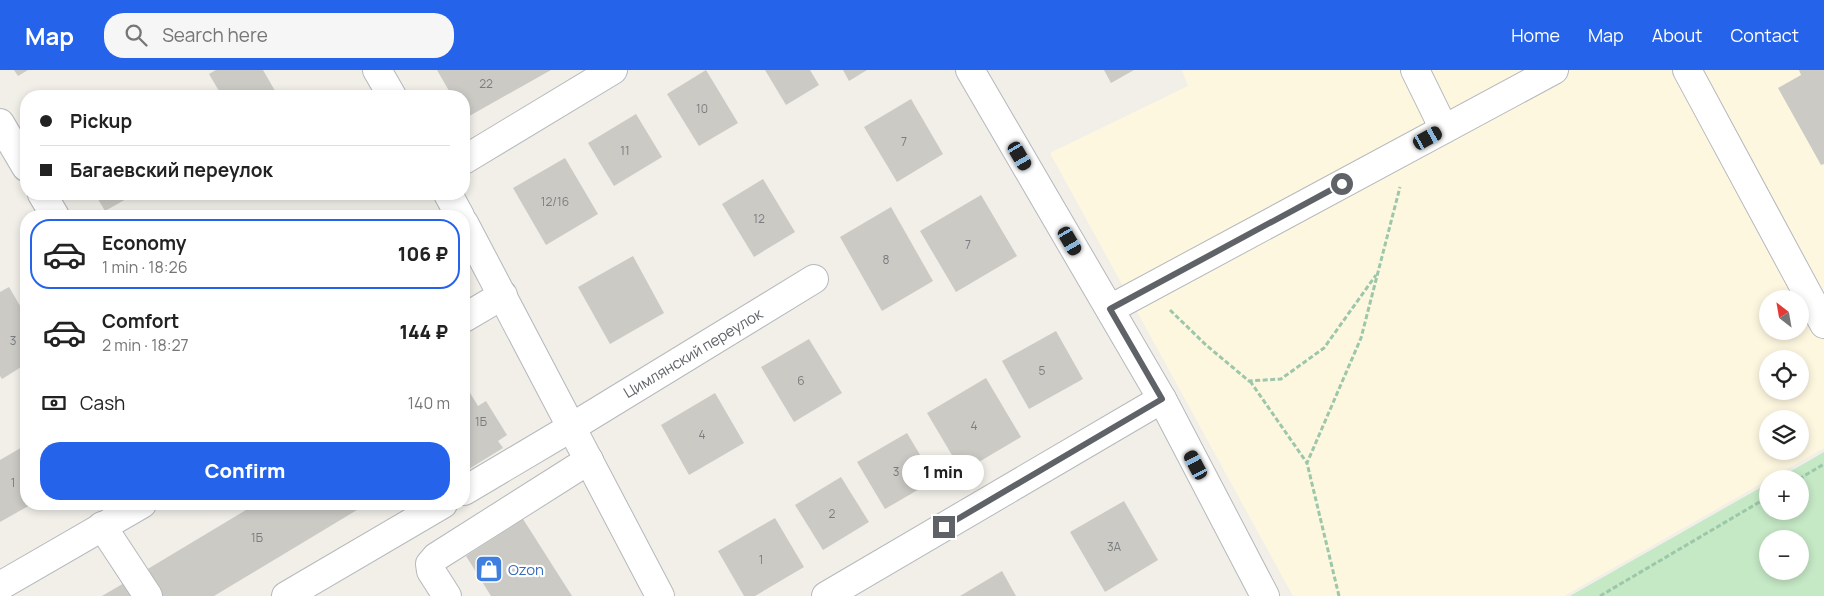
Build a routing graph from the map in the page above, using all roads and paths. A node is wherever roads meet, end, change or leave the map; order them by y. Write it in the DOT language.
graph roads {
  1 [pos="377,70"];
  2 [pos="613,70"];
  3 [pos="970,70"];
  4 [pos="1416,70"];
  5 [pos="1554,70"];
  6 [pos="1687,70"];
  7 [pos="389,90"];
  8 [pos="0,123"];
  9 [pos="1444,129"];
  10 [pos="1411,148"];
  11 [pos="470,156"];
  12 [pos="20,157"];
  13 [pos="470,234"];
  14 [pos="1378,272"];
  15 [pos="814,279"];
  16 [pos="1154,286"];
  17 [pos="503,295"];
  18 [pos="1110,309"];
  19 [pos="470,314"];
  20 [pos="1824,324"];
  21 [pos="1249,381"];
  22 [pos="1162,399"];
  23 [pos="572,427"];
  24 [pos="589,460"];
  25 [pos="1307,463"];
  26 [pos="1824,464"];
  27 [pos="1809,473"];
  28 [pos="470,487"];
  29 [pos="1759,502"];
  30 [pos="131,510"];
  31 [pos="433,510"];
  32 [pos="102,526"];
  33 [pos="0,586"];
  34 [pos="148,596"];
  35 [pos="286,596"];
  36 [pos="447,596"];
  37 [pos="660,596"];
  38 [pos="826,596"];
  39 [pos="1265,596"];
  40 [pos="1339,596"];
  41 [pos="1600,596"];
  1 -- 7 [label="street"];
  2 -- 11 [label="street"];
  3 -- 18 [label="street"];
  4 -- 9 [label="street"];
  5 -- 9 [label="street"];
  6 -- 20 [label="street"];
  8 -- 12 [label="street"];
  9 -- 10 [label="street"];
  10 -- 14 [label="path"];
  10 -- 16 [label="street"];
  13 -- 17 [label="street"];
  14 -- 21 [label="path"];
  14 -- 25 [label="path"];
  15 -- 23 [label="street, Цимлянский переулок"];
  16 -- 18 [label="street"];
  16 -- 21 [label="path"];
  17 -- 19 [label="street"];
  17 -- 23 [label="street"];
  18 -- 22 [label="street"];
  21 -- 25 [label="path"];
  22 -- 38 [label="street"];
  22 -- 39 [label="street"];
  23 -- 24 [label="street"];
  23 -- 28 [label="street, Цимлянский переулок"];
  24 -- 36 [label="street"];
  24 -- 37 [label="street"];
  25 -- 40 [label="path"];
  26 -- 27 [label="path"];
  29 -- 41 [label="path"];
  30 -- 32 [label="street"];
  31 -- 35 [label="street"];
  32 -- 33 [label="street"];
  32 -- 34 [label="street"];
}
